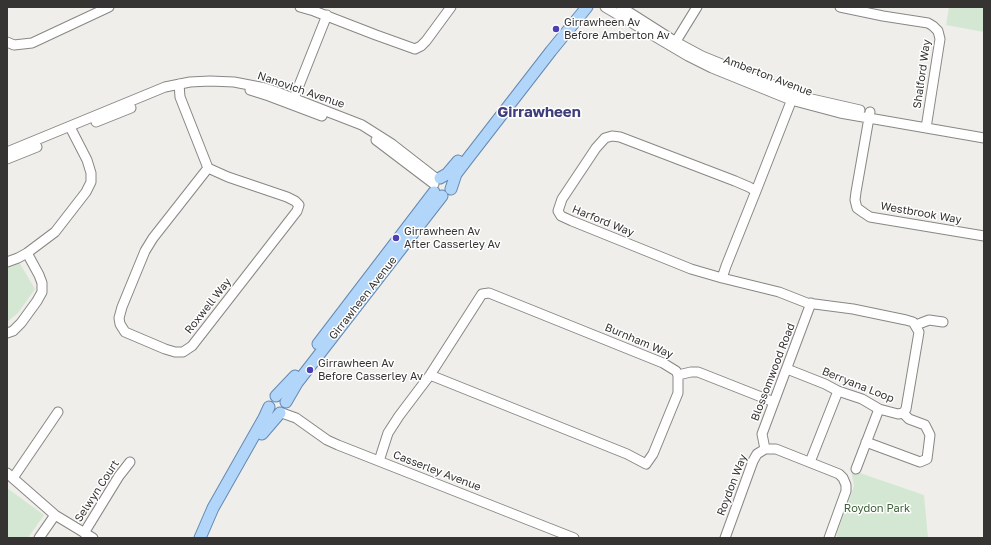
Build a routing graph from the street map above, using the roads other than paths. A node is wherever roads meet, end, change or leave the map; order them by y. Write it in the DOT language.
graph roads {
  1 [pos="85,7"];
  2 [pos="109,7"];
  3 [pos="300,7"];
  4 [pos="452,7"];
  5 [pos="576,7"];
  6 [pos="587,7"];
  7 [pos="605,7"];
  8 [pos="621,7"];
  9 [pos="697,7"];
  10 [pos="840,7"];
  11 [pos="327,16"];
  12 [pos="88,17"];
  13 [pos="7,42"];
  14 [pos="674,44"];
  15 [pos="179,86"];
  16 [pos="792,97"];
  17 [pos="292,101"];
  18 [pos="870,115"];
  19 [pos="926,125"];
  20 [pos="71,129"];
  21 [pos="984,132"];
  22 [pos="984,138"];
  23 [pos="7,152"];
  24 [pos="7,159"];
  25 [pos="208,168"];
  26 [pos="440,187"];
  27 [pos="756,191"];
  28 [pos="984,236"];
  29 [pos="26,253"];
  30 [pos="7,262"];
  31 [pos="722,278"];
  32 [pos="811,304"];
  33 [pos="943,322"];
  34 [pos="916,325"];
  35 [pos="7,333"];
  36 [pos="787,369"];
  37 [pos="430,375"];
  38 [pos="678,375"];
  39 [pos="838,391"];
  40 [pos="276,396"];
  41 [pos="774,402"];
  42 [pos="268,407"];
  43 [pos="283,408"];
  44 [pos="879,408"];
  45 [pos="58,412"];
  46 [pos="903,413"];
  47 [pos="866,442"];
  48 [pos="765,449"];
  49 [pos="378,461"];
  50 [pos="130,462"];
  51 [pos="810,462"];
  52 [pos="856,468"];
  53 [pos="10,475"];
  54 [pos="55,515"];
  55 [pos="84,533"];
  56 [pos="39,538"];
  57 [pos="93,538"];
  58 [pos="200,538"];
  59 [pos="206,538"];
  60 [pos="574,538"];
  61 [pos="725,538"];
  62 [pos="829,538"];
  1 -- 12 [label="street"];
  2 -- 12 [label="street"];
  3 -- 11 [label="street"];
  4 -- 11 [label="street"];
  5 -- 26 [label="main road, Girrawheen Avenue"];
  6 -- 26 [label="main road, Girrawheen Avenue"];
  7 -- 14 [label="street, Amberton Avenue"];
  8 -- 14 [label="street, Amberton Avenue"];
  9 -- 14 [label="street"];
  10 -- 19 [label="street, Shalford Way"];
  11 -- 17 [label="street"];
  12 -- 13 [label="street"];
  14 -- 16 [label="street, Amberton Avenue"];
  15 -- 17 [label="street, Nanovich Avenue"];
  15 -- 20 [label="street, Nanovich Avenue"];
  15 -- 25 [label="street"];
  16 -- 18 [label="street, Amberton Avenue"];
  16 -- 27 [label="street"];
  17 -- 26 [label="street, Nanovich Avenue"];
  18 -- 19 [label="street, Amberton Avenue"];
  18 -- 28 [label="street, Westbrook Way"];
  19 -- 21 [label="street, Amberton Avenue"];
  19 -- 22 [label="street, Amberton Avenue"];
  20 -- 23 [label="street, Nanovich Avenue"];
  20 -- 24 [label="street, Nanovich Avenue"];
  20 -- 29 [label="street"];
  25 -- 25 [label="street, Roxwell Way"];
  26 -- 40 [label="main road, Girrawheen Avenue"];
  26 -- 43 [label="main road, Girrawheen Avenue"];
  27 -- 31 [label="street"];
  27 -- 31 [label="street, Harford Way"];
  29 -- 30 [label="street"];
  29 -- 35 [label="street"];
  31 -- 32 [label="street"];
  32 -- 34 [label="street"];
  32 -- 36 [label="street, Blossomwood Road"];
  33 -- 34 [label="street"];
  34 -- 46 [label="street, Berryana Loop"];
  36 -- 39 [label="street, Berryana Loop"];
  36 -- 41 [label="street, Blossomwood Road"];
  37 -- 38 [label="street, Burnham Way"];
  37 -- 38 [label="street, Burnham Way"];
  37 -- 49 [label="street, Burnham Way"];
  38 -- 41 [label="street"];
  39 -- 44 [label="street, Berryana Loop"];
  39 -- 51 [label="street"];
  40 -- 42 [label="main road, Girrawheen Avenue"];
  40 -- 43 [label="main road"];
  41 -- 48 [label="street, Blossomwood Road"];
  42 -- 43 [label="main road"];
  42 -- 58 [label="main road, Girrawheen Avenue"];
  43 -- 49 [label="street, Casserley Avenue"];
  43 -- 59 [label="main road, Girrawheen Avenue"];
  44 -- 46 [label="street, Berryana Loop"];
  44 -- 47 [label="street"];
  45 -- 53 [label="street"];
  46 -- 47 [label="street"];
  47 -- 52 [label="street"];
  48 -- 51 [label="street"];
  48 -- 61 [label="street, Roydon Way"];
  49 -- 60 [label="street, Casserley Avenue"];
  50 -- 55 [label="street, Selwyn Court"];
  51 -- 62 [label="street"];
  53 -- 54 [label="street"];
  54 -- 55 [label="street"];
  54 -- 56 [label="street"];
  55 -- 57 [label="street"];
}
